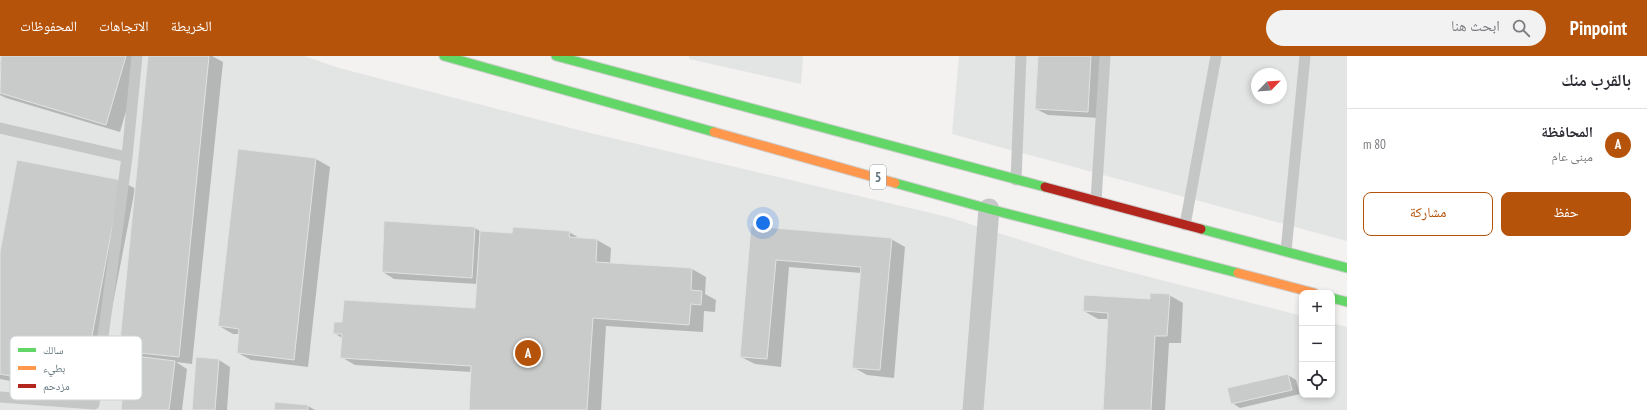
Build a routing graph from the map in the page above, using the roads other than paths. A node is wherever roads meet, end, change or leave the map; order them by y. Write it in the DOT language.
graph roads {
  1 [pos="138,56"];
  2 [pos="444,56"];
  3 [pos="556,56"];
  4 [pos="1021,56"];
  5 [pos="1106,56"];
  6 [pos="1216,56"];
  7 [pos="1304,56"];
  8 [pos="0,128"];
  9 [pos="127,157"];
  10 [pos="1016,180"];
  11 [pos="1096,201"];
  12 [pos="989,209"];
  13 [pos="1185,225"];
  14 [pos="1286,252"];
  15 [pos="1347,268"];
  16 [pos="1302,290"];
  17 [pos="1335,299"];
  18 [pos="1347,302"];
  19 [pos="103,336"];
  20 [pos="0,397"];
  21 [pos="10,398"];
  22 [pos="40,400"];
  23 [pos="95,400"];
  24 [pos="973,410"];
  1 -- 9 [label="lane"];
  2 -- 12 [label="main road, 5"];
  3 -- 10 [label="main road, 5"];
  4 -- 10 [label="lane"];
  5 -- 11 [label="lane"];
  6 -- 13 [label="lane"];
  7 -- 14 [label="lane"];
  8 -- 9 [label="lane"];
  9 -- 19 [label="lane"];
  10 -- 11 [label="main road, 5"];
  11 -- 13 [label="main road, 5"];
  12 -- 16 [label="main road, 5"];
  12 -- 24 [label="street"];
  13 -- 14 [label="main road, 5"];
  14 -- 15 [label="main road, 5"];
  17 -- 18 [label="main road"];
  20 -- 21 [label="lane"];
  22 -- 23 [label="lane"];
}
